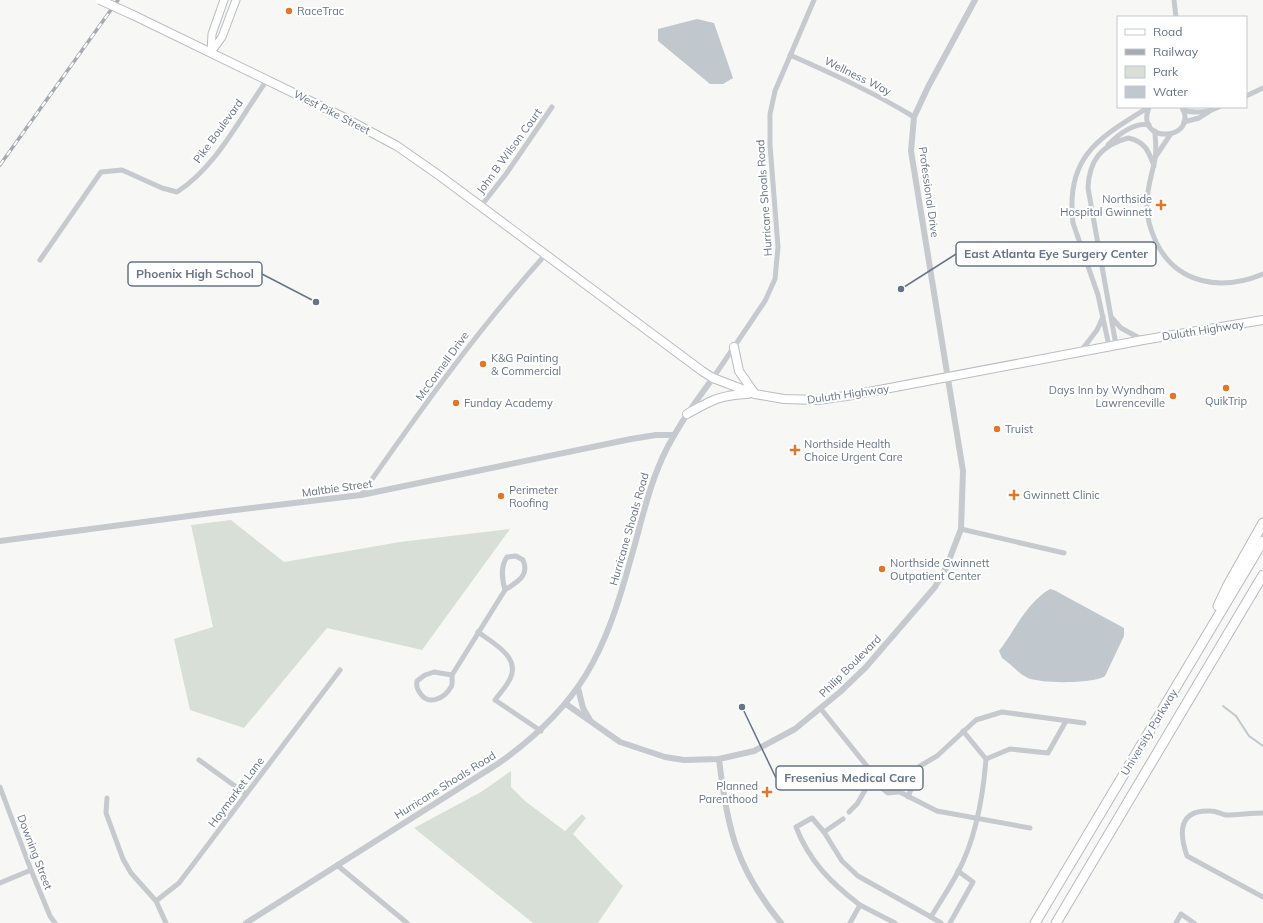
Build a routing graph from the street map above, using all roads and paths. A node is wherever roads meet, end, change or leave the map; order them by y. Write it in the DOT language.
graph roads {
  1 [pos="100,0"];
  2 [pos="224,0"];
  3 [pos="236,0"];
  4 [pos="814,0"];
  5 [pos="975,0"];
  6 [pos="1174,0"];
  7 [pos="1176,16"];
  8 [pos="211,52"];
  9 [pos="790,55"];
  10 [pos="267,80"];
  11 [pos="1263,88"];
  12 [pos="1247,96"];
  13 [pos="552,107"];
  14 [pos="1148,108"];
  15 [pos="1149,108"];
  16 [pos="1217,108"];
  17 [pos="1183,109"];
  18 [pos="1210,111"];
  19 [pos="914,117"];
  20 [pos="1184,122"];
  21 [pos="1149,125"];
  22 [pos="1155,132"];
  23 [pos="1170,135"];
  24 [pos="1104,149"];
  25 [pos="1155,157"];
  26 [pos="1154,166"];
  27 [pos="481,206"];
  28 [pos="546,254"];
  29 [pos="40,260"];
  30 [pos="1263,274"];
  31 [pos="1110,314"];
  32 [pos="1103,316"];
  33 [pos="1263,320"];
  34 [pos="1143,340"];
  35 [pos="1112,345"];
  36 [pos="734,347"];
  37 [pos="1081,351"];
  38 [pos="948,377"];
  39 [pos="713,378"];
  40 [pos="755,394"];
  41 [pos="687,414"];
  42 [pos="674,435"];
  43 [pos="361,495"];
  44 [pos="1263,524"];
  45 [pos="961,529"];
  46 [pos="0,541"];
  47 [pos="1263,541"];
  48 [pos="1064,553"];
  49 [pos="1262,578"];
  50 [pos="505,590"];
  51 [pos="1211,628"];
  52 [pos="478,632"];
  53 [pos="340,670"];
  54 [pos="452,675"];
  55 [pos="578,688"];
  56 [pos="566,704"];
  57 [pos="820,709"];
  58 [pos="1066,721"];
  59 [pos="592,723"];
  60 [pos="1084,723"];
  61 [pos="541,731"];
  62 [pos="963,731"];
  63 [pos="986,758"];
  64 [pos="719,759"];
  65 [pos="199,760"];
  66 [pos="875,776"];
  67 [pos="884,784"];
  68 [pos="0,787"];
  69 [pos="898,792"];
  70 [pos="246,794"];
  71 [pos="908,797"];
  72 [pos="107,798"];
  73 [pos="850,812"];
  74 [pos="1263,813"];
  75 [pos="977,818"];
  76 [pos="844,819"];
  77 [pos="1030,828"];
  78 [pos="824,832"];
  79 [pos="337,865"];
  80 [pos="30,870"];
  81 [pos="958,871"];
  82 [pos="0,883"];
  83 [pos="1263,897"];
  84 [pos="156,901"];
  85 [pos="860,905"];
  86 [pos="931,917"];
  87 [pos="255,921"];
  88 [pos="55,923"];
  89 [pos="166,923"];
  90 [pos="246,923"];
  91 [pos="407,923"];
  92 [pos="781,923"];
  93 [pos="850,923"];
  94 [pos="895,923"];
  95 [pos="940,923"];
  96 [pos="950,923"];
  97 [pos="1035,923"];
  98 [pos="1056,923"];
  99 [pos="1176,923"];
  100 [pos="1194,923"];
  1 -- 8 [label="main road, West Pike Street, bridge"];
  2 -- 8 [label="main road"];
  3 -- 8 [label="main road"];
  4 -- 9 [label="street, Hurricane Shoals Road"];
  5 -- 19 [label="street, Professional Drive"];
  6 -- 7 [label="street"];
  8 -- 10 [label="main road, West Pike Street"];
  9 -- 19 [label="street, Wellness Way"];
  9 -- 36 [label="street, Hurricane Shoals Road"];
  10 -- 27 [label="main road, West Pike Street"];
  10 -- 29 [label="street, Pike Boulevard"];
  11 -- 12 [label="street"];
  13 -- 27 [label="street, John B Wilson Court"];
  14 -- 32 [label="street"];
  15 -- 21 [label="street"];
  16 -- 18 [label="street"];
  17 -- 18 [label="street"];
  17 -- 20 [label="street"];
  18 -- 20 [label="street"];
  19 -- 38 [label="street, Professional Drive"];
  20 -- 23 [label="street"];
  21 -- 22 [label="street"];
  21 -- 24 [label="street"];
  22 -- 23 [label="street"];
  22 -- 25 [label="street"];
  23 -- 25 [label="street"];
  24 -- 26 [label="street"];
  24 -- 31 [label="street"];
  25 -- 26 [label="street"];
  26 -- 30 [label="street"];
  27 -- 28 [label="main road, West Pike Street"];
  28 -- 39 [label="main road, Duluth Highway"];
  28 -- 43 [label="street, McConnell Drive"];
  31 -- 34 [label="street"];
  31 -- 35 [label="street"];
  32 -- 35 [label="street"];
  32 -- 37 [label="street"];
  33 -- 34 [label="main road, Duluth Highway"];
  34 -- 35 [label="main road, Duluth Highway"];
  35 -- 37 [label="main road, Duluth Highway"];
  36 -- 39 [label="street, Hurricane Shoals Road"];
  36 -- 40 [label="main road"];
  37 -- 38 [label="main road, Duluth Highway"];
  38 -- 40 [label="main road, Duluth Highway"];
  38 -- 45 [label="street, Philip Boulevard"];
  39 -- 40 [label="main road, Duluth Highway"];
  39 -- 41 [label="street, Hurricane Shoals Road"];
  40 -- 41 [label="main road"];
  41 -- 42 [label="street, Hurricane Shoals Road"];
  42 -- 43 [label="street, Maltbie Street"];
  42 -- 55 [label="street, Hurricane Shoals Road"];
  43 -- 46 [label="street, Maltbie Street"];
  44 -- 51 [label="highway"];
  45 -- 48 [label="street"];
  45 -- 57 [label="street, Philip Boulevard"];
  47 -- 51 [label="highway, University Parkway"];
  49 -- 98 [label="highway, University Parkway"];
  50 -- 50 [label="street"];
  50 -- 52 [label="street"];
  51 -- 97 [label="highway, University Parkway"];
  52 -- 54 [label="street"];
  52 -- 61 [label="street"];
  53 -- 70 [label="street, Haymarket Lane"];
  54 -- 54 [label="street"];
  55 -- 56 [label="street, Hurricane Shoals Road"];
  55 -- 59 [label="street"];
  56 -- 59 [label="street, Philip Boulevard"];
  56 -- 61 [label="street, Hurricane Shoals Road"];
  57 -- 64 [label="street, Philip Boulevard"];
  57 -- 66 [label="street"];
  58 -- 60 [label="street"];
  58 -- 62 [label="street"];
  58 -- 63 [label="street"];
  59 -- 64 [label="street, Philip Boulevard"];
  61 -- 79 [label="street, Hurricane Shoals Road"];
  62 -- 63 [label="street"];
  62 -- 71 [label="street"];
  63 -- 75 [label="street"];
  64 -- 92 [label="street"];
  65 -- 70 [label="street"];
  66 -- 67 [label="street"];
  66 -- 67 [label="street"];
  66 -- 73 [label="street"];
  67 -- 69 [label="street"];
  67 -- 69 [label="street"];
  68 -- 80 [label="street, Downing Street"];
  69 -- 71 [label="street"];
  70 -- 84 [label="street, Haymarket Lane"];
  71 -- 75 [label="street"];
  72 -- 84 [label="street"];
  74 -- 83 [label="street"];
  75 -- 77 [label="street"];
  75 -- 81 [label="street"];
  76 -- 78 [label="street"];
  78 -- 85 [label="street"];
  78 -- 86 [label="street"];
  79 -- 87 [label="street, Hurricane Shoals Road"];
  79 -- 91 [label="street"];
  80 -- 82 [label="street"];
  80 -- 88 [label="street, Downing Street"];
  81 -- 86 [label="street"];
  81 -- 96 [label="street"];
  84 -- 89 [label="street"];
  85 -- 93 [label="street"];
  85 -- 94 [label="street"];
  86 -- 95 [label="street"];
  87 -- 90 [label="street, Hurricane Shoals Road"];
  99 -- 100 [label="street"];
}
